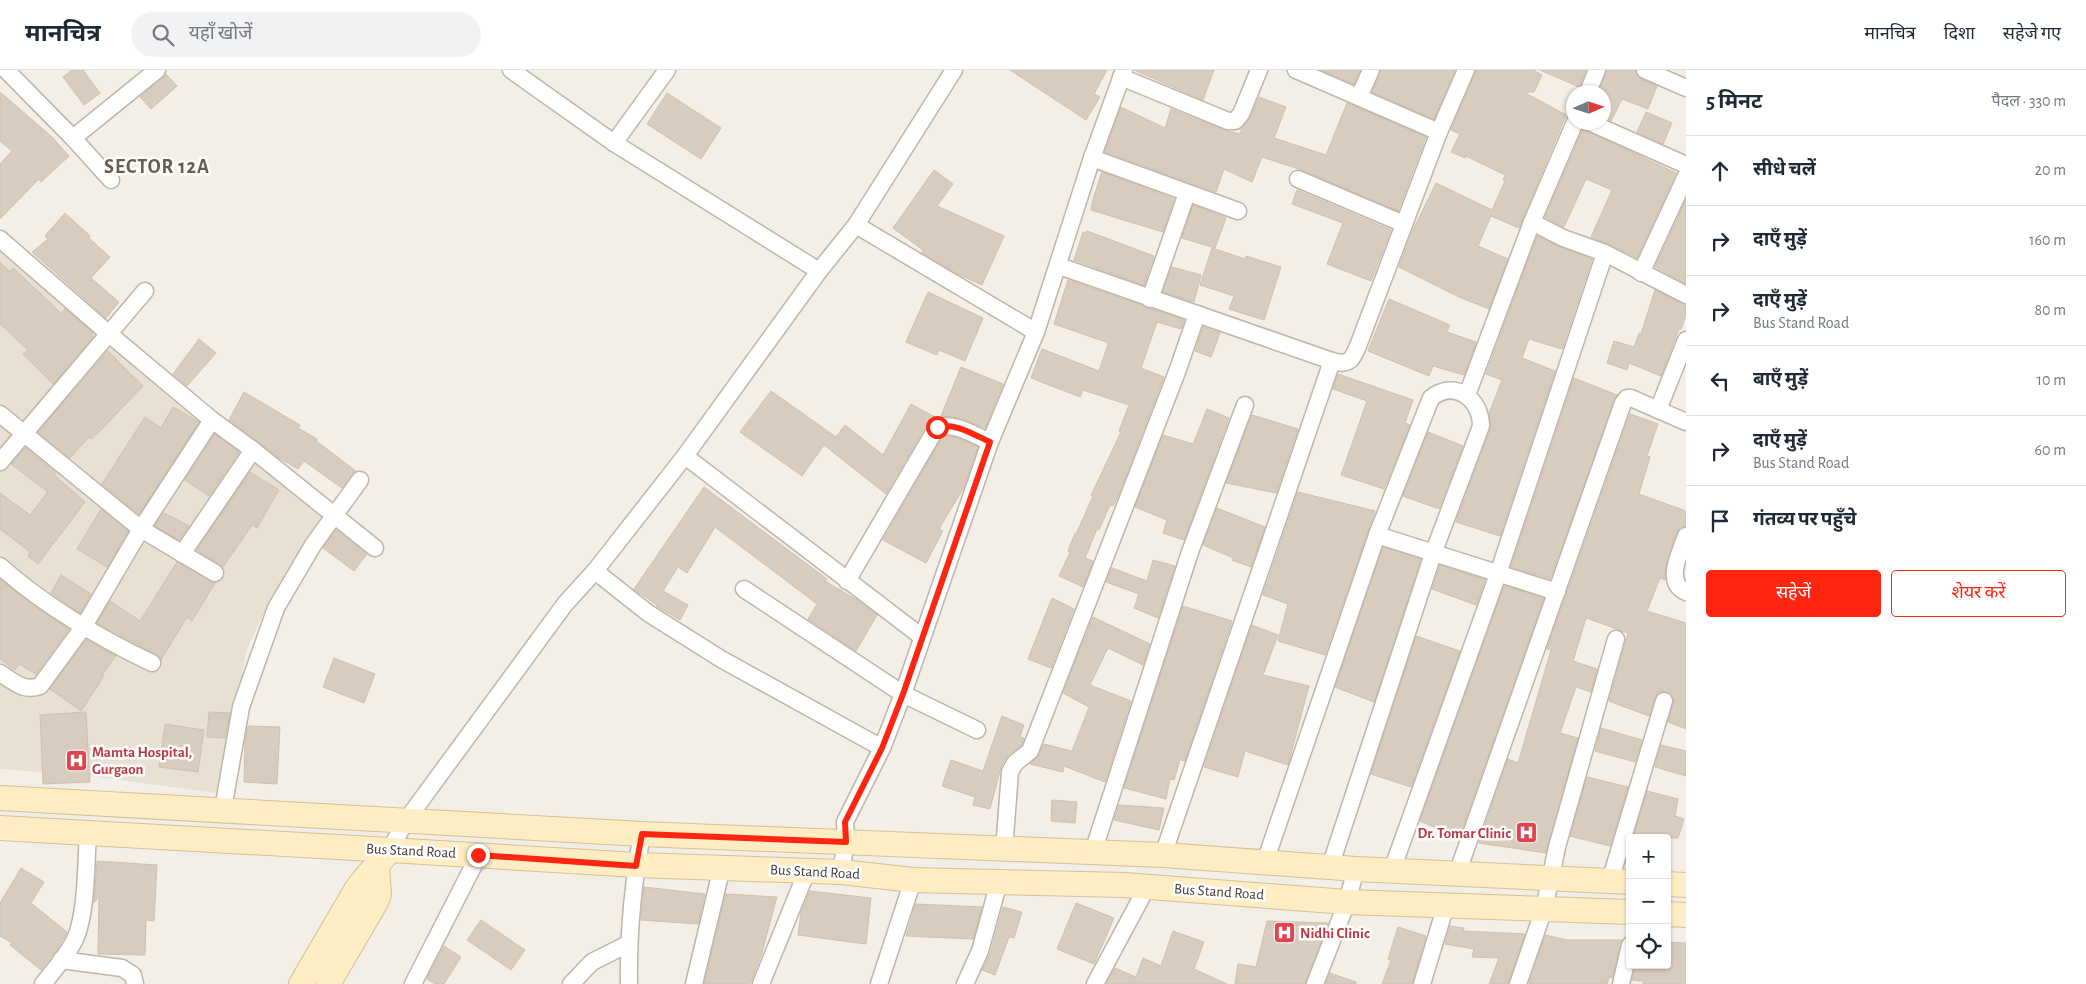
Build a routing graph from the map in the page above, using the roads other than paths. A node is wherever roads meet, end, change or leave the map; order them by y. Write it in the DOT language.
graph roads {
  1 [pos="6,70"];
  2 [pos="157,70"];
  3 [pos="511,70"];
  4 [pos="667,70"];
  5 [pos="954,70"];
  6 [pos="1258,70"];
  7 [pos="1296,70"];
  8 [pos="1371,70"];
  9 [pos="1466,70"];
  10 [pos="1598,70"];
  11 [pos="1644,70"];
  12 [pos="1123,73"];
  13 [pos="1591,85"];
  14 [pos="1686,88"];
  15 [pos="1359,98"];
  16 [pos="1572,130"];
  17 [pos="1607,130"];
  18 [pos="1439,132"];
  19 [pos="73,138"];
  20 [pos="614,142"];
  21 [pos="1092,158"];
  22 [pos="1686,165"];
  23 [pos="1686,176"];
  24 [pos="1298,179"];
  25 [pos="111,180"];
  26 [pos="1187,192"];
  27 [pos="1238,211"];
  28 [pos="1532,222"];
  29 [pos="1404,224"];
  30 [pos="856,225"];
  31 [pos="0,239"];
  32 [pos="1605,254"];
  33 [pos="1059,266"];
  34 [pos="819,271"];
  35 [pos="1640,273"];
  36 [pos="144,291"];
  37 [pos="1686,295"];
  38 [pos="1150,299"];
  39 [pos="1197,314"];
  40 [pos="1036,332"];
  41 [pos="108,333"];
  42 [pos="1686,340"];
  43 [pos="1332,361"];
  44 [pos="1467,395"];
  45 [pos="1245,406"];
  46 [pos="1658,410"];
  47 [pos="0,414"];
  48 [pos="212,420"];
  49 [pos="1686,422"];
  50 [pos="23,434"];
  51 [pos="990,442"];
  52 [pos="253,450"];
  53 [pos="685,456"];
  54 [pos="0,462"];
  55 [pos="360,480"];
  56 [pos="334,516"];
  57 [pos="141,529"];
  58 [pos="1377,535"];
  59 [pos="1686,536"];
  60 [pos="375,548"];
  61 [pos="182,554"];
  62 [pos="1433,554"];
  63 [pos="0,566"];
  64 [pos="596,571"];
  65 [pos="215,573"];
  66 [pos="1498,574"];
  67 [pos="847,582"];
  68 [pos="744,589"];
  69 [pos="1683,590"];
  70 [pos="1557,592"];
  71 [pos="84,626"];
  72 [pos="922,637"];
  73 [pos="1616,639"];
  74 [pos="152,663"];
  75 [pos="0,673"];
  76 [pos="903,694"];
  77 [pos="1664,701"];
  78 [pos="977,730"];
  79 [pos="882,748"];
  80 [pos="0,798"];
  81 [pos="224,809"];
  82 [pos="405,822"];
  83 [pos="0,828"];
  84 [pos="88,832"];
  85 [pos="642,834"];
  86 [pos="846,842"];
  87 [pos="1004,850"];
  88 [pos="1093,852"];
  89 [pos="1130,854"];
  90 [pos="478,855"];
  91 [pos="1163,855"];
  92 [pos="384,858"];
  93 [pos="1266,862"];
  94 [pos="636,866"];
  95 [pos="722,867"];
  96 [pos="1330,867"];
  97 [pos="1356,869"];
  98 [pos="1392,870"];
  99 [pos="807,871"];
  100 [pos="841,872"];
  101 [pos="1457,874"];
  102 [pos="1549,878"];
  103 [pos="912,880"];
  104 [pos="1620,881"];
  105 [pos="999,882"];
  106 [pos="1671,884"];
  107 [pos="1686,885"];
  108 [pos="1136,886"];
  109 [pos="1347,902"];
  110 [pos="1446,905"];
  111 [pos="1544,909"];
  112 [pos="1626,912"];
  113 [pos="1671,914"];
  114 [pos="1686,915"];
  115 [pos="628,944"];
  116 [pos="61,960"];
  117 [pos="1626,962"];
  118 [pos="43,984"];
  119 [pos="135,984"];
  120 [pos="301,984"];
  121 [pos="328,984"];
  122 [pos="413,984"];
  123 [pos="570,984"];
  124 [pos="629,984"];
  125 [pos="694,984"];
  126 [pos="761,984"];
  127 [pos="878,984"];
  128 [pos="965,984"];
  129 [pos="1095,984"];
  130 [pos="1315,984"];
  131 [pos="1422,984"];
  132 [pos="1518,984"];
  133 [pos="1621,984"];
  1 -- 19 [label="street"];
  2 -- 19 [label="street"];
  3 -- 20 [label="street"];
  4 -- 20 [label="street"];
  5 -- 30 [label="street"];
  6 -- 12 [label="street"];
  7 -- 15 [label="street"];
  8 -- 15 [label="street"];
  9 -- 18 [label="street"];
  10 -- 13 [label="street"];
  11 -- 14 [label="street"];
  12 -- 21 [label="street"];
  15 -- 18 [label="street"];
  16 -- 28 [label="street"];
  17 -- 22 [label="street"];
  18 -- 29 [label="street"];
  19 -- 25 [label="street"];
  20 -- 34 [label="street"];
  21 -- 26 [label="street"];
  21 -- 33 [label="street"];
  23 -- 35 [label="street"];
  24 -- 29 [label="street"];
  26 -- 27 [label="street"];
  26 -- 38 [label="street"];
  28 -- 32 [label="street"];
  28 -- 44 [label="street"];
  29 -- 43 [label="street"];
  30 -- 34 [label="street"];
  30 -- 40 [label="street"];
  31 -- 41 [label="street"];
  32 -- 35 [label="street"];
  32 -- 66 [label="street"];
  33 -- 38 [label="street"];
  33 -- 40 [label="street"];
  34 -- 53 [label="street"];
  35 -- 37 [label="street"];
  36 -- 41 [label="street"];
  38 -- 39 [label="street"];
  39 -- 43 [label="street"];
  39 -- 87 [label="street"];
  40 -- 51 [label="street"];
  41 -- 48 [label="street"];
  41 -- 50 [label="street"];
  42 -- 46 [label="street"];
  43 -- 91 [label="street"];
  44 -- 58 [label="street"];
  44 -- 62 [label="street"];
  45 -- 88 [label="street"];
  46 -- 49 [label="street"];
  46 -- 70 [label="street"];
  47 -- 50 [label="street"];
  48 -- 52 [label="street"];
  48 -- 57 [label="street"];
  50 -- 54 [label="street"];
  50 -- 57 [label="street"];
  51 -- 67 [label="street"];
  51 -- 72 [label="street"];
  52 -- 56 [label="street"];
  52 -- 61 [label="street"];
  53 -- 64 [label="street"];
  53 -- 67 [label="street"];
  55 -- 56 [label="street"];
  56 -- 60 [label="street"];
  56 -- 81 [label="street"];
  57 -- 61 [label="street"];
  57 -- 71 [label="street"];
  58 -- 62 [label="street"];
  58 -- 93 [label="street"];
  59 -- 69 [label="street"];
  61 -- 65 [label="street"];
  62 -- 66 [label="street"];
  62 -- 96 [label="street"];
  63 -- 71 [label="street"];
  64 -- 79 [label="street"];
  64 -- 82 [label="street"];
  66 -- 70 [label="street"];
  66 -- 98 [label="street"];
  67 -- 72 [label="street"];
  68 -- 76 [label="street"];
  70 -- 101 [label="street"];
  71 -- 74 [label="street"];
  71 -- 75 [label="street"];
  72 -- 76 [label="street"];
  73 -- 102 [label="street"];
  76 -- 78 [label="street"];
  76 -- 79 [label="street"];
  77 -- 104 [label="street"];
  79 -- 86 [label="street"];
  80 -- 81 [label="street, Bus Stand Road"];
  81 -- 82 [label="street, Bus Stand Road"];
  82 -- 85 [label="street, Bus Stand Road"];
  82 -- 92 [label="street"];
  83 -- 84 [label="street, Bus Stand Road"];
  84 -- 92 [label="street, Bus Stand Road"];
  84 -- 116 [label="street"];
  85 -- 86 [label="street, Bus Stand Road"];
  85 -- 94 [label="street"];
  86 -- 87 [label="street, Bus Stand Road"];
  86 -- 100 [label="street"];
  87 -- 88 [label="street, Bus Stand Road"];
  88 -- 89 [label="street, Bus Stand Road"];
  89 -- 91 [label="street, Bus Stand Road"];
  89 -- 108 [label="street"];
  90 -- 92 [label="street, Bus Stand Road"];
  90 -- 94 [label="street, Bus Stand Road"];
  90 -- 122 [label="street"];
  91 -- 93 [label="street, Bus Stand Road"];
  92 -- 120 [label="street"];
  92 -- 121 [label="street"];
  93 -- 96 [label="street, Bus Stand Road"];
  94 -- 95 [label="street, Bus Stand Road"];
  94 -- 115 [label="street"];
  95 -- 99 [label="street, Bus Stand Road"];
  95 -- 125 [label="street"];
  96 -- 97 [label="street, Bus Stand Road"];
  97 -- 98 [label="street, Bus Stand Road"];
  97 -- 109 [label="street"];
  98 -- 101 [label="street, Bus Stand Road"];
  99 -- 100 [label="street, Bus Stand Road"];
  99 -- 126 [label="street"];
  100 -- 103 [label="street, Bus Stand Road"];
  101 -- 102 [label="street, Bus Stand Road"];
  102 -- 104 [label="street, Bus Stand Road"];
  102 -- 111 [label="street"];
  103 -- 105 [label="street, Bus Stand Road"];
  103 -- 127 [label="street"];
  105 -- 108 [label="street, Bus Stand Road"];
  105 -- 128 [label="street"];
  106 -- 107 [label="street"];
  108 -- 109 [label="street, Bus Stand Road"];
  108 -- 129 [label="street"];
  109 -- 110 [label="street, Bus Stand Road"];
  109 -- 130 [label="street"];
  110 -- 111 [label="street, Bus Stand Road"];
  110 -- 131 [label="street"];
  111 -- 112 [label="street, Bus Stand Road"];
  111 -- 132 [label="street"];
  113 -- 114 [label="street"];
  115 -- 123 [label="street"];
  115 -- 124 [label="street"];
  116 -- 118 [label="street"];
  116 -- 119 [label="street"];
  117 -- 133 [label="street"];
}
